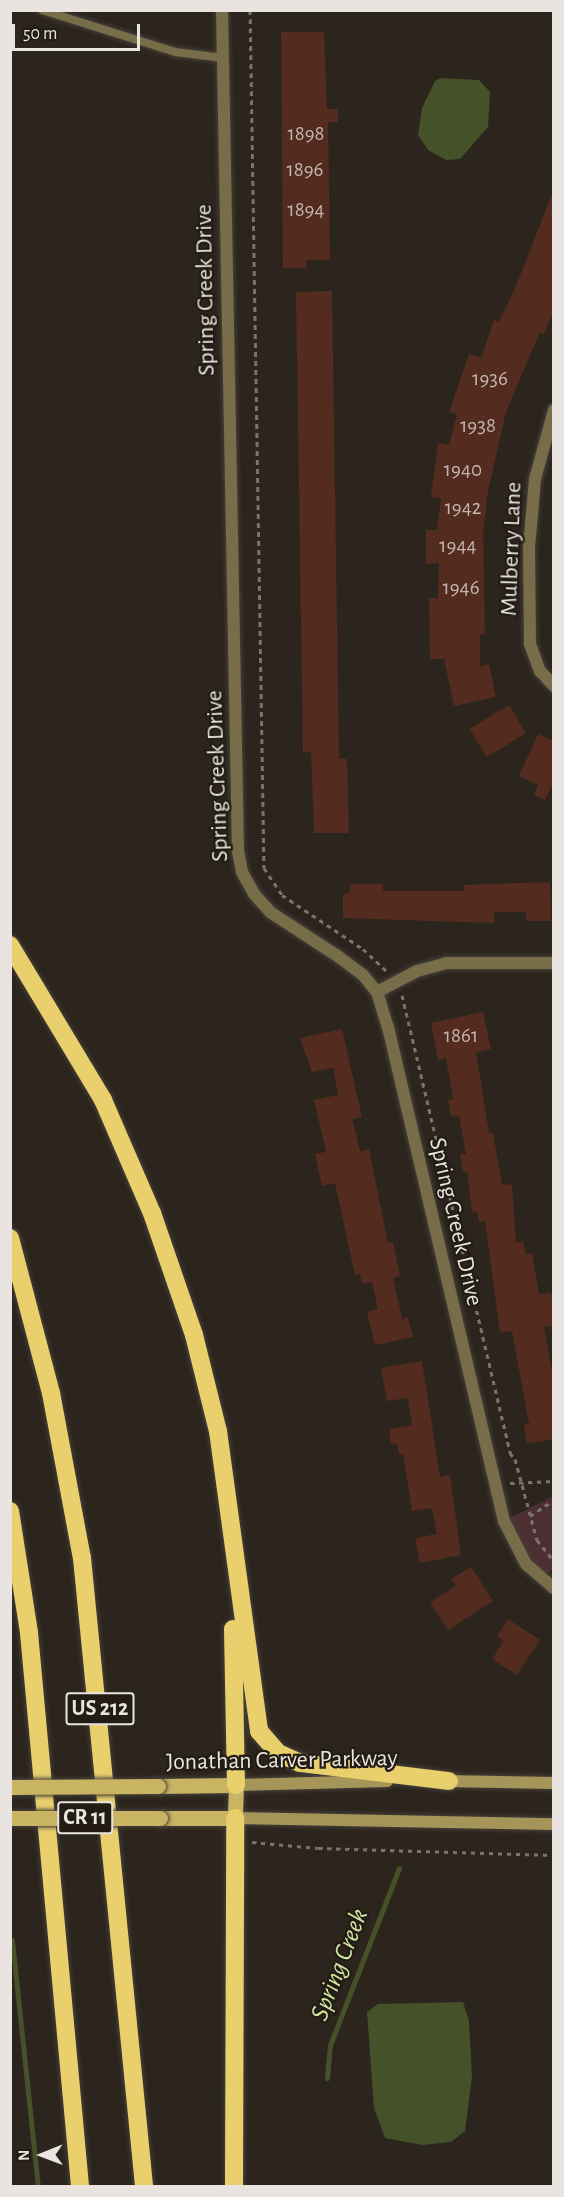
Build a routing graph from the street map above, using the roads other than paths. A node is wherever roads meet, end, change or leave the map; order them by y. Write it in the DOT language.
graph roads {
  1 [pos="42,10"];
  2 [pos="222,10"];
  3 [pos="223,58"];
  4 [pos="554,410"];
  5 [pos="554,686"];
  6 [pos="10,945"];
  7 [pos="554,963"];
  8 [pos="377,992"];
  9 [pos="10,1238"];
  10 [pos="228,1510"];
  11 [pos="10,1511"];
  12 [pos="554,1588"];
  13 [pos="449,1780"];
  14 [pos="554,1783"];
  15 [pos="236,1785"];
  16 [pos="10,1786"];
  17 [pos="10,1818"];
  18 [pos="554,1824"];
  19 [pos="236,1827"];
  20 [pos="80,2187"];
  21 [pos="144,2187"];
  22 [pos="234,2187"];
  1 -- 3 [label="lane"];
  2 -- 3 [label="street, Spring Creek Drive"];
  3 -- 8 [label="street, Spring Creek Drive"];
  4 -- 5 [label="street, Mulberry Lane"];
  6 -- 10 [label="highway"];
  7 -- 8 [label="street"];
  8 -- 12 [label="street, Spring Creek Drive"];
  9 -- 21 [label="highway, US 212"];
  10 -- 13 [label="highway"];
  10 -- 15 [label="highway"];
  11 -- 20 [label="highway, US 212"];
  13 -- 14 [label="main road, Jonathan Carver Parkway / CR 11"];
  13 -- 15 [label="main road, Jonathan Carver Parkway / CR 11"];
  15 -- 16 [label="main road, Jonathan Carver Parkway / CR 11, bridge"];
  15 -- 19 [label="main road"];
  17 -- 19 [label="main road, CR 11, bridge"];
  18 -- 19 [label="main road, CR 11"];
  19 -- 22 [label="highway"];
}
